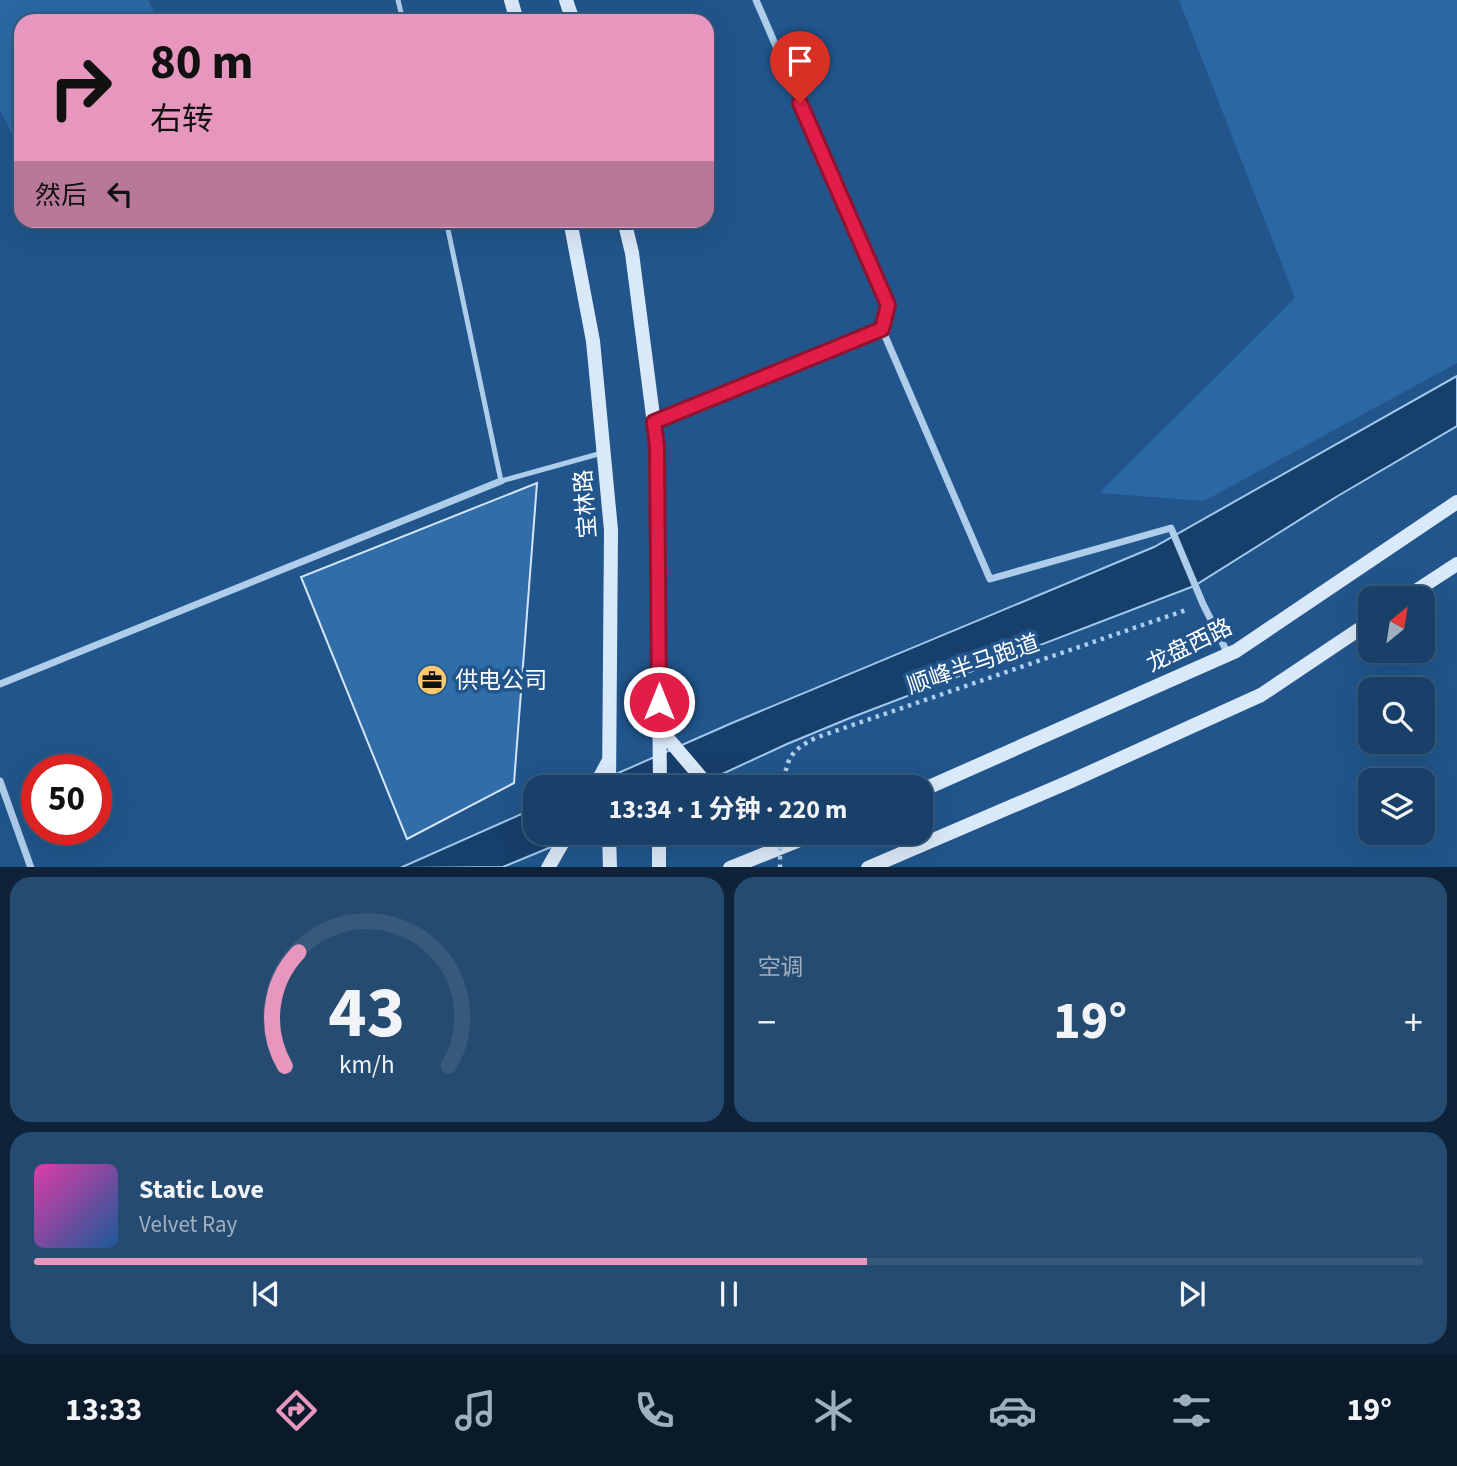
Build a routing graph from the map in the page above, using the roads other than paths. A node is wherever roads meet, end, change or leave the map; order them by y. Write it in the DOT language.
graph roads {
  1 [pos="756,0"];
  2 [pos="448,228"];
  3 [pos="572,228"];
  4 [pos="627,228"];
  5 [pos="882,329"];
  6 [pos="654,422"];
  7 [pos="604,452"];
  8 [pos="501,481"];
  9 [pos="1457,502"];
  10 [pos="1457,564"];
  11 [pos="1423,586"];
  12 [pos="1358,630"];
  13 [pos="1228,654"];
  14 [pos="0,684"];
  15 [pos="659,728"];
  16 [pos="609,761"];
  17 [pos="601,775"];
  18 [pos="609,775"];
  19 [pos="660,775"];
  20 [pos="698,775"];
  21 [pos="0,781"];
  22 [pos="933,785"];
  23 [pos="561,845"];
  24 [pos="608,845"];
  25 [pos="659,845"];
  26 [pos="784,845"];
  27 [pos="31,867"];
  28 [pos="548,867"];
  29 [pos="610,867"];
  30 [pos="659,867"];
  31 [pos="730,867"];
  32 [pos="868,867"];
  1 -- 5 [label="street"];
  2 -- 8 [label="lane"];
  3 -- 7 [label="main road, 宝林路"];
  4 -- 6 [label="main road"];
  5 -- 6 [label="street"];
  5 -- 13 [label="street"];
  6 -- 15 [label="main road"];
  7 -- 8 [label="lane"];
  7 -- 16 [label="main road, 宝林路"];
  8 -- 14 [label="street"];
  9 -- 13 [label="main road, 龙盘西路"];
  10 -- 11 [label="main road"];
  12 -- 32 [label="main road"];
  13 -- 22 [label="main road, 龙盘西路"];
  15 -- 19 [label="main road"];
  15 -- 20 [label="main road"];
  16 -- 17 [label="main road"];
  16 -- 18 [label="main road, 宝林路"];
  21 -- 27 [label="street"];
  23 -- 28 [label="main road"];
  24 -- 29 [label="main road"];
  25 -- 30 [label="main road"];
  26 -- 31 [label="main road"];
}
